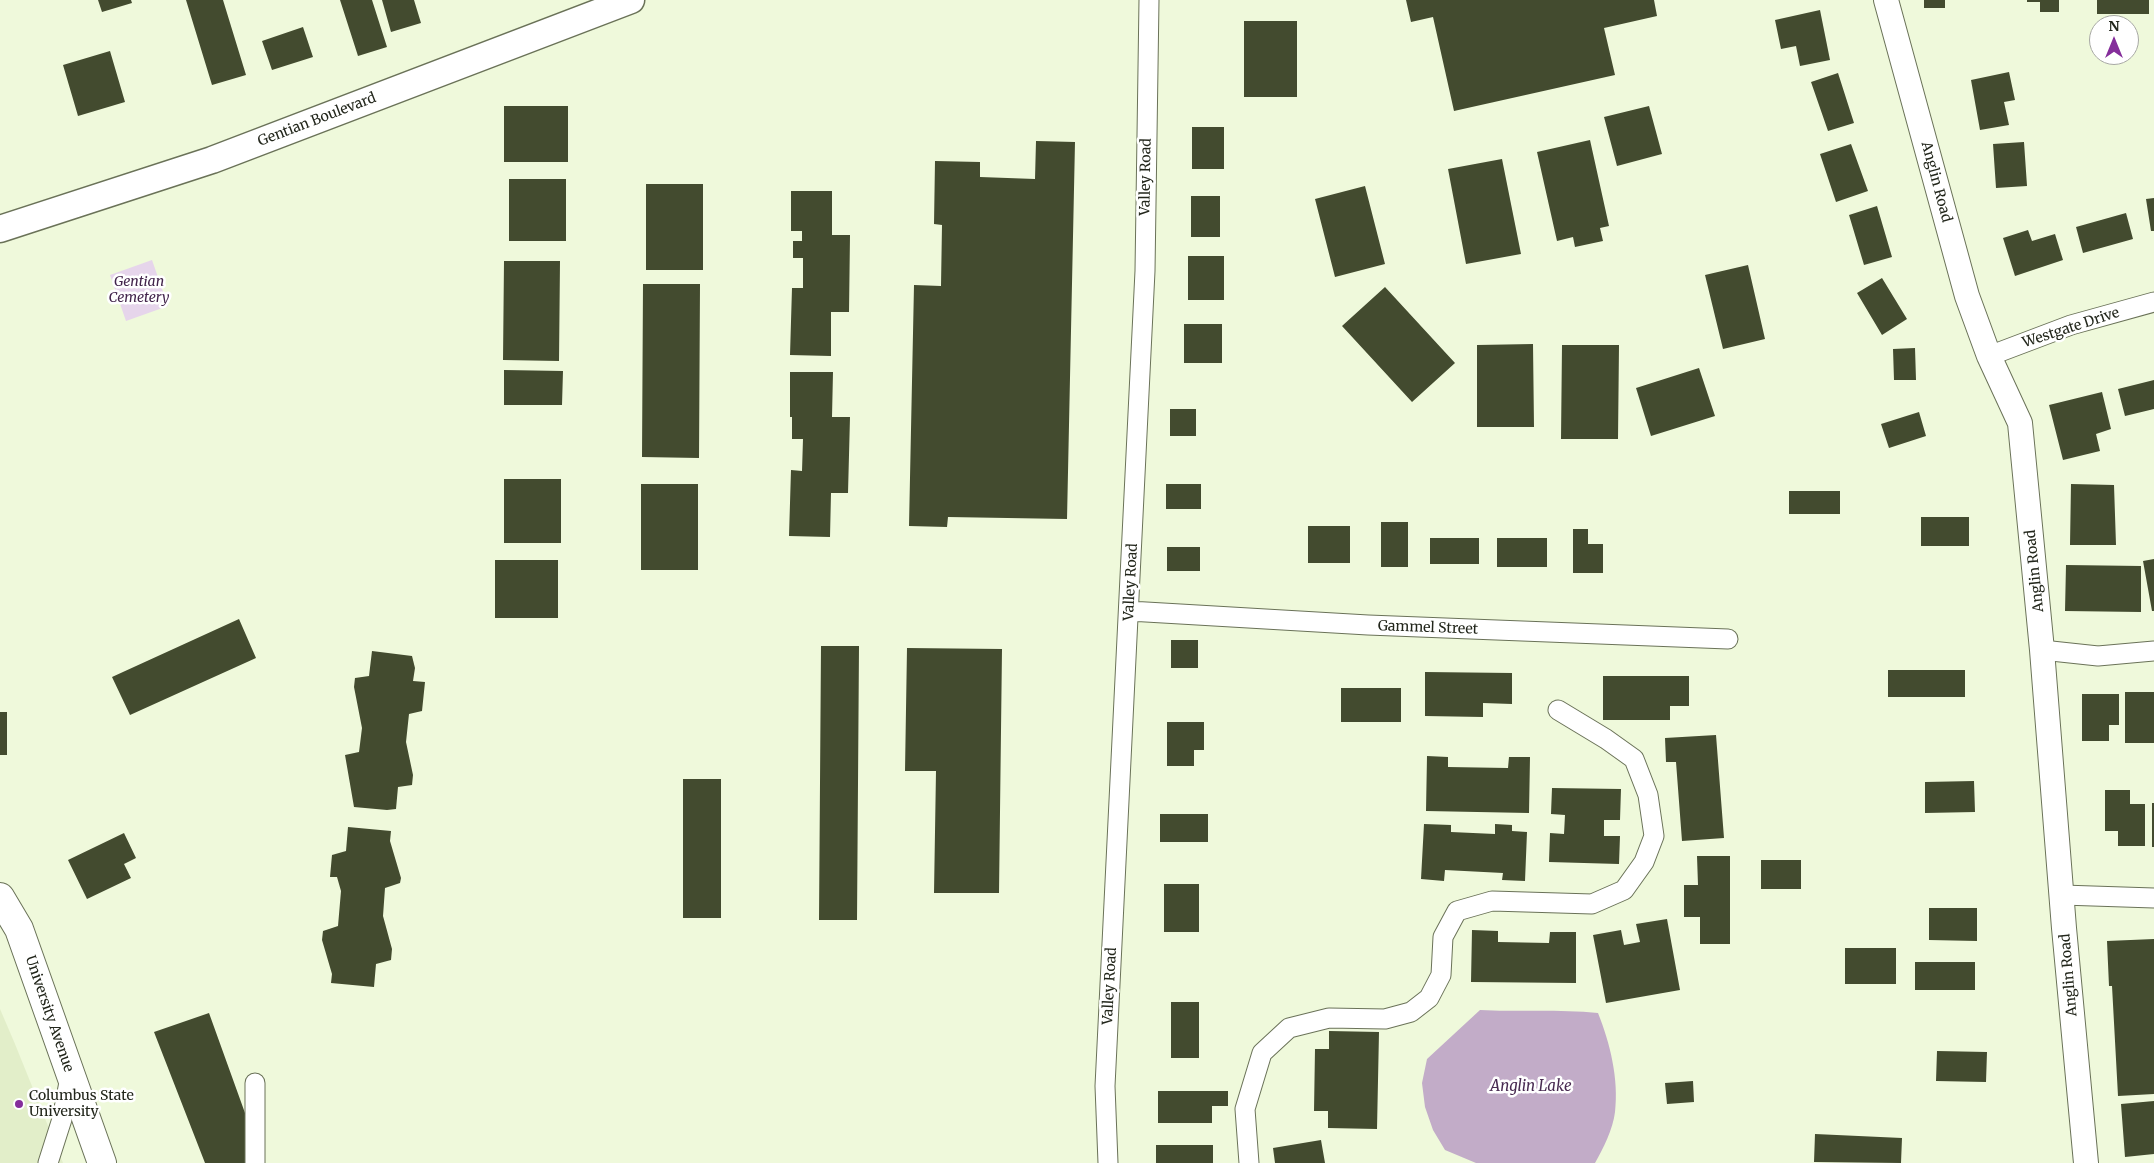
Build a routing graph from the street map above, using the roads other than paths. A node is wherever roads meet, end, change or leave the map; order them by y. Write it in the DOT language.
graph roads {
  1 [pos="631,0"];
  2 [pos="1149,0"];
  3 [pos="1886,0"];
  4 [pos="0,229"];
  5 [pos="2154,302"];
  6 [pos="1989,356"];
  7 [pos="1129,611"];
  8 [pos="1728,639"];
  9 [pos="2042,650"];
  10 [pos="2154,651"];
  11 [pos="1558,710"];
  12 [pos="2062,895"];
  13 [pos="0,896"];
  14 [pos="2154,898"];
  15 [pos="70,1075"];
  16 [pos="255,1083"];
  17 [pos="48,1163"];
  18 [pos="102,1163"];
  19 [pos="255,1163"];
  20 [pos="1108,1163"];
  21 [pos="1249,1163"];
  22 [pos="2086,1163"];
  1 -- 4 [label="main road, Gentian Boulevard"];
  2 -- 7 [label="street, Valley Road"];
  3 -- 6 [label="street, Anglin Road"];
  5 -- 6 [label="street, Westgate Drive"];
  6 -- 9 [label="street, Anglin Road"];
  7 -- 8 [label="street, Gammel Street"];
  7 -- 20 [label="street, Valley Road"];
  9 -- 10 [label="street"];
  9 -- 12 [label="street, Anglin Road"];
  11 -- 21 [label="street"];
  12 -- 14 [label="street"];
  12 -- 22 [label="street, Anglin Road"];
  13 -- 15 [label="main road, University Avenue"];
  15 -- 17 [label="street"];
  15 -- 18 [label="main road, University Avenue"];
  16 -- 19 [label="street"];
}
